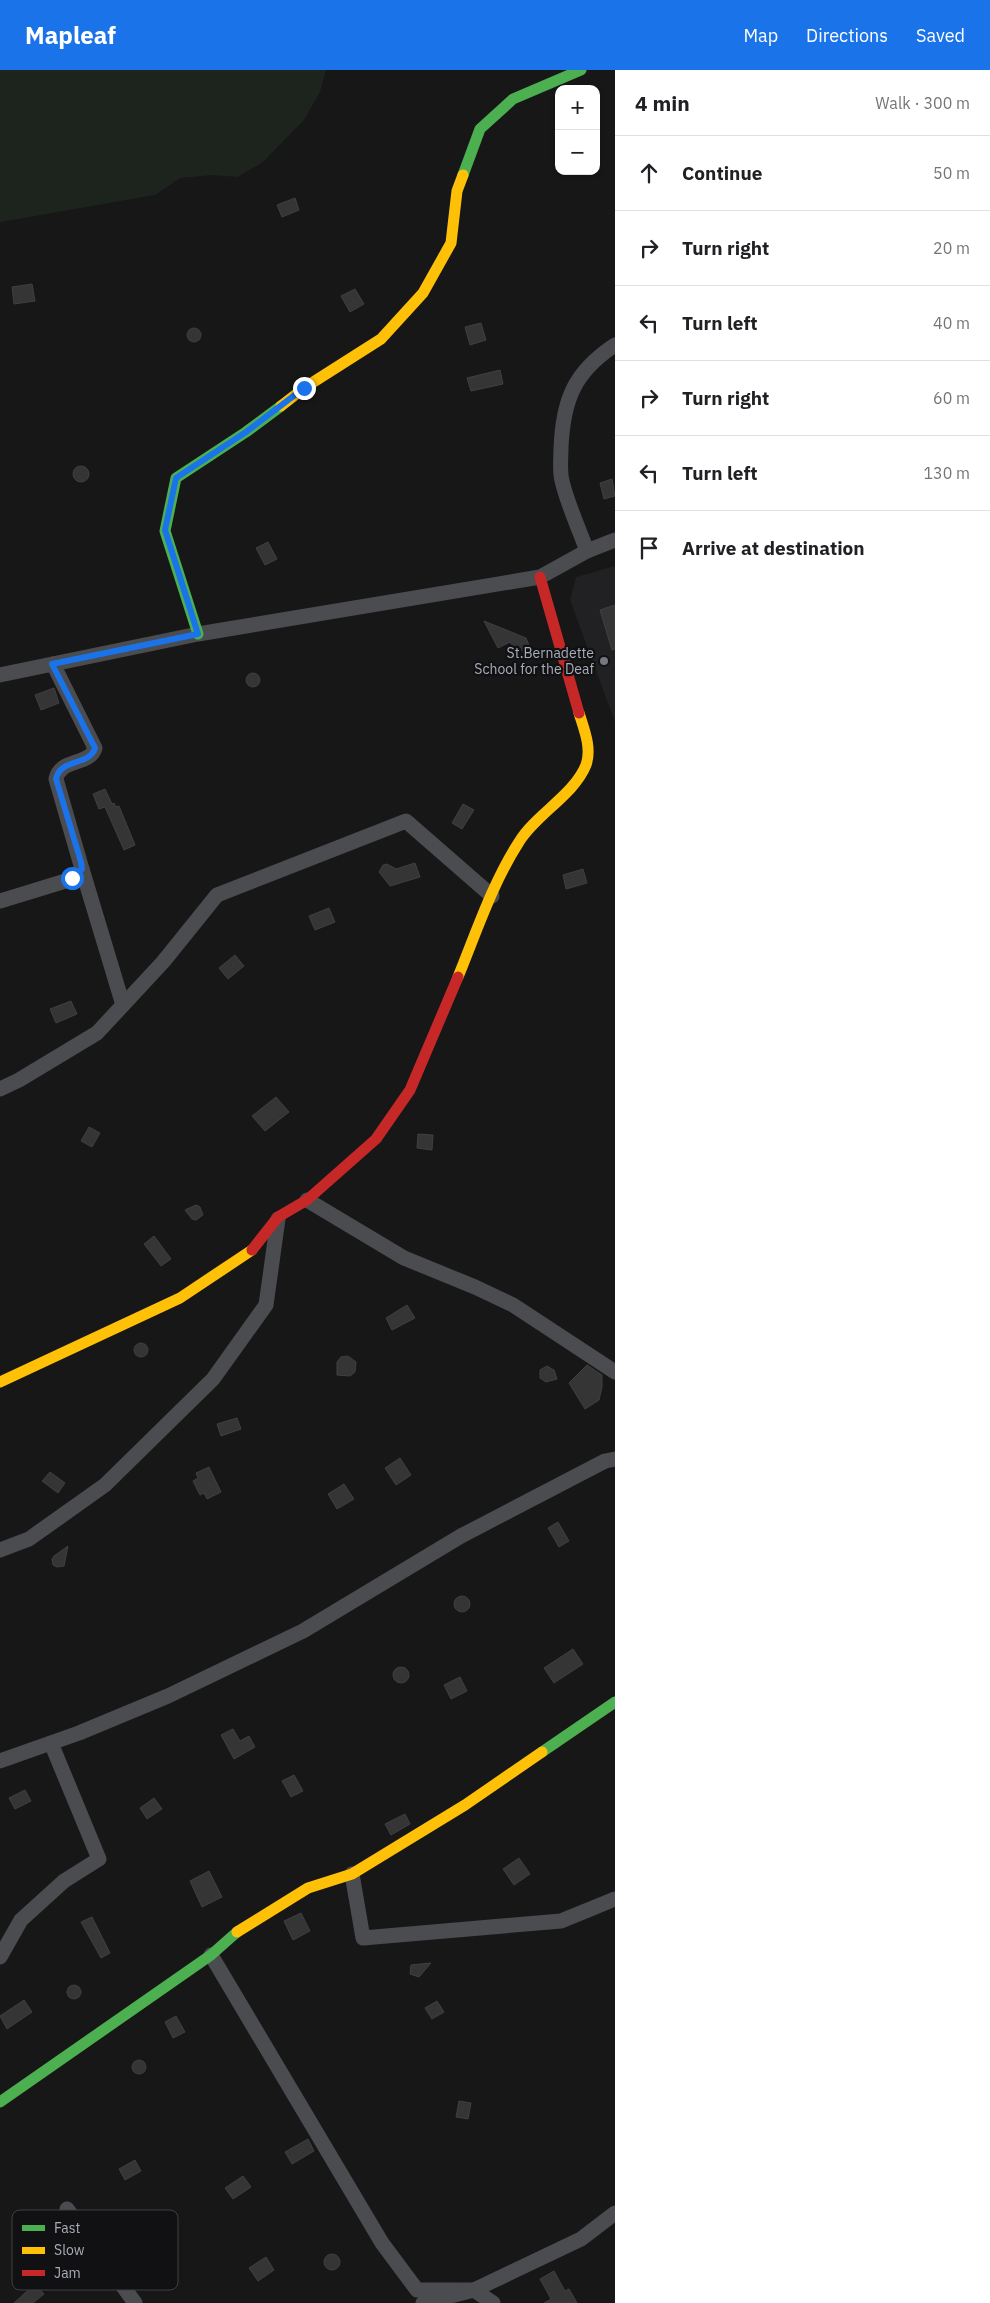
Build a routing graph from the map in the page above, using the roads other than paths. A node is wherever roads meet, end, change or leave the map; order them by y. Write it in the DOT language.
graph roads {
  1 [pos="581,70"];
  2 [pos="615,345"];
  3 [pos="615,540"];
  4 [pos="587,551"];
  5 [pos="540,577"];
  6 [pos="198,634"];
  7 [pos="52,664"];
  8 [pos="0,675"];
  9 [pos="82,869"];
  10 [pos="492,896"];
  11 [pos="0,901"];
  12 [pos="123,1005"];
  13 [pos="0,1090"];
  14 [pos="307,1200"];
  15 [pos="278,1217"];
  16 [pos="615,1372"];
  17 [pos="0,1382"];
  18 [pos="615,1459"];
  19 [pos="0,1550"];
  20 [pos="615,1702"];
  21 [pos="52,1743"];
  22 [pos="0,1760"];
  23 [pos="352,1874"];
  24 [pos="615,1899"];
  25 [pos="211,1955"];
  26 [pos="0,1957"];
  27 [pos="0,2102"];
  28 [pos="615,2213"];
  29 [pos="126,2290"];
  30 [pos="474,2290"];
  31 [pos="135,2303"];
  32 [pos="423,2303"];
  33 [pos="492,2303"];
  1 -- 6 [label="street"];
  2 -- 4 [label="street"];
  3 -- 4 [label="street"];
  4 -- 5 [label="street"];
  5 -- 6 [label="street"];
  5 -- 10 [label="street"];
  6 -- 7 [label="street"];
  7 -- 8 [label="street"];
  7 -- 9 [label="street"];
  9 -- 11 [label="street"];
  9 -- 12 [label="street"];
  10 -- 12 [label="street"];
  10 -- 14 [label="street"];
  12 -- 13 [label="street"];
  14 -- 15 [label="street"];
  14 -- 16 [label="street"];
  15 -- 17 [label="street"];
  15 -- 19 [label="street"];
  18 -- 21 [label="street"];
  20 -- 23 [label="street"];
  21 -- 22 [label="street"];
  21 -- 26 [label="street"];
  23 -- 24 [label="street"];
  23 -- 25 [label="street"];
  25 -- 27 [label="street"];
  25 -- 30 [label="street"];
  28 -- 30 [label="street"];
  29 -- 31 [label="street"];
  30 -- 32 [label="street"];
  30 -- 33 [label="street"];
}
